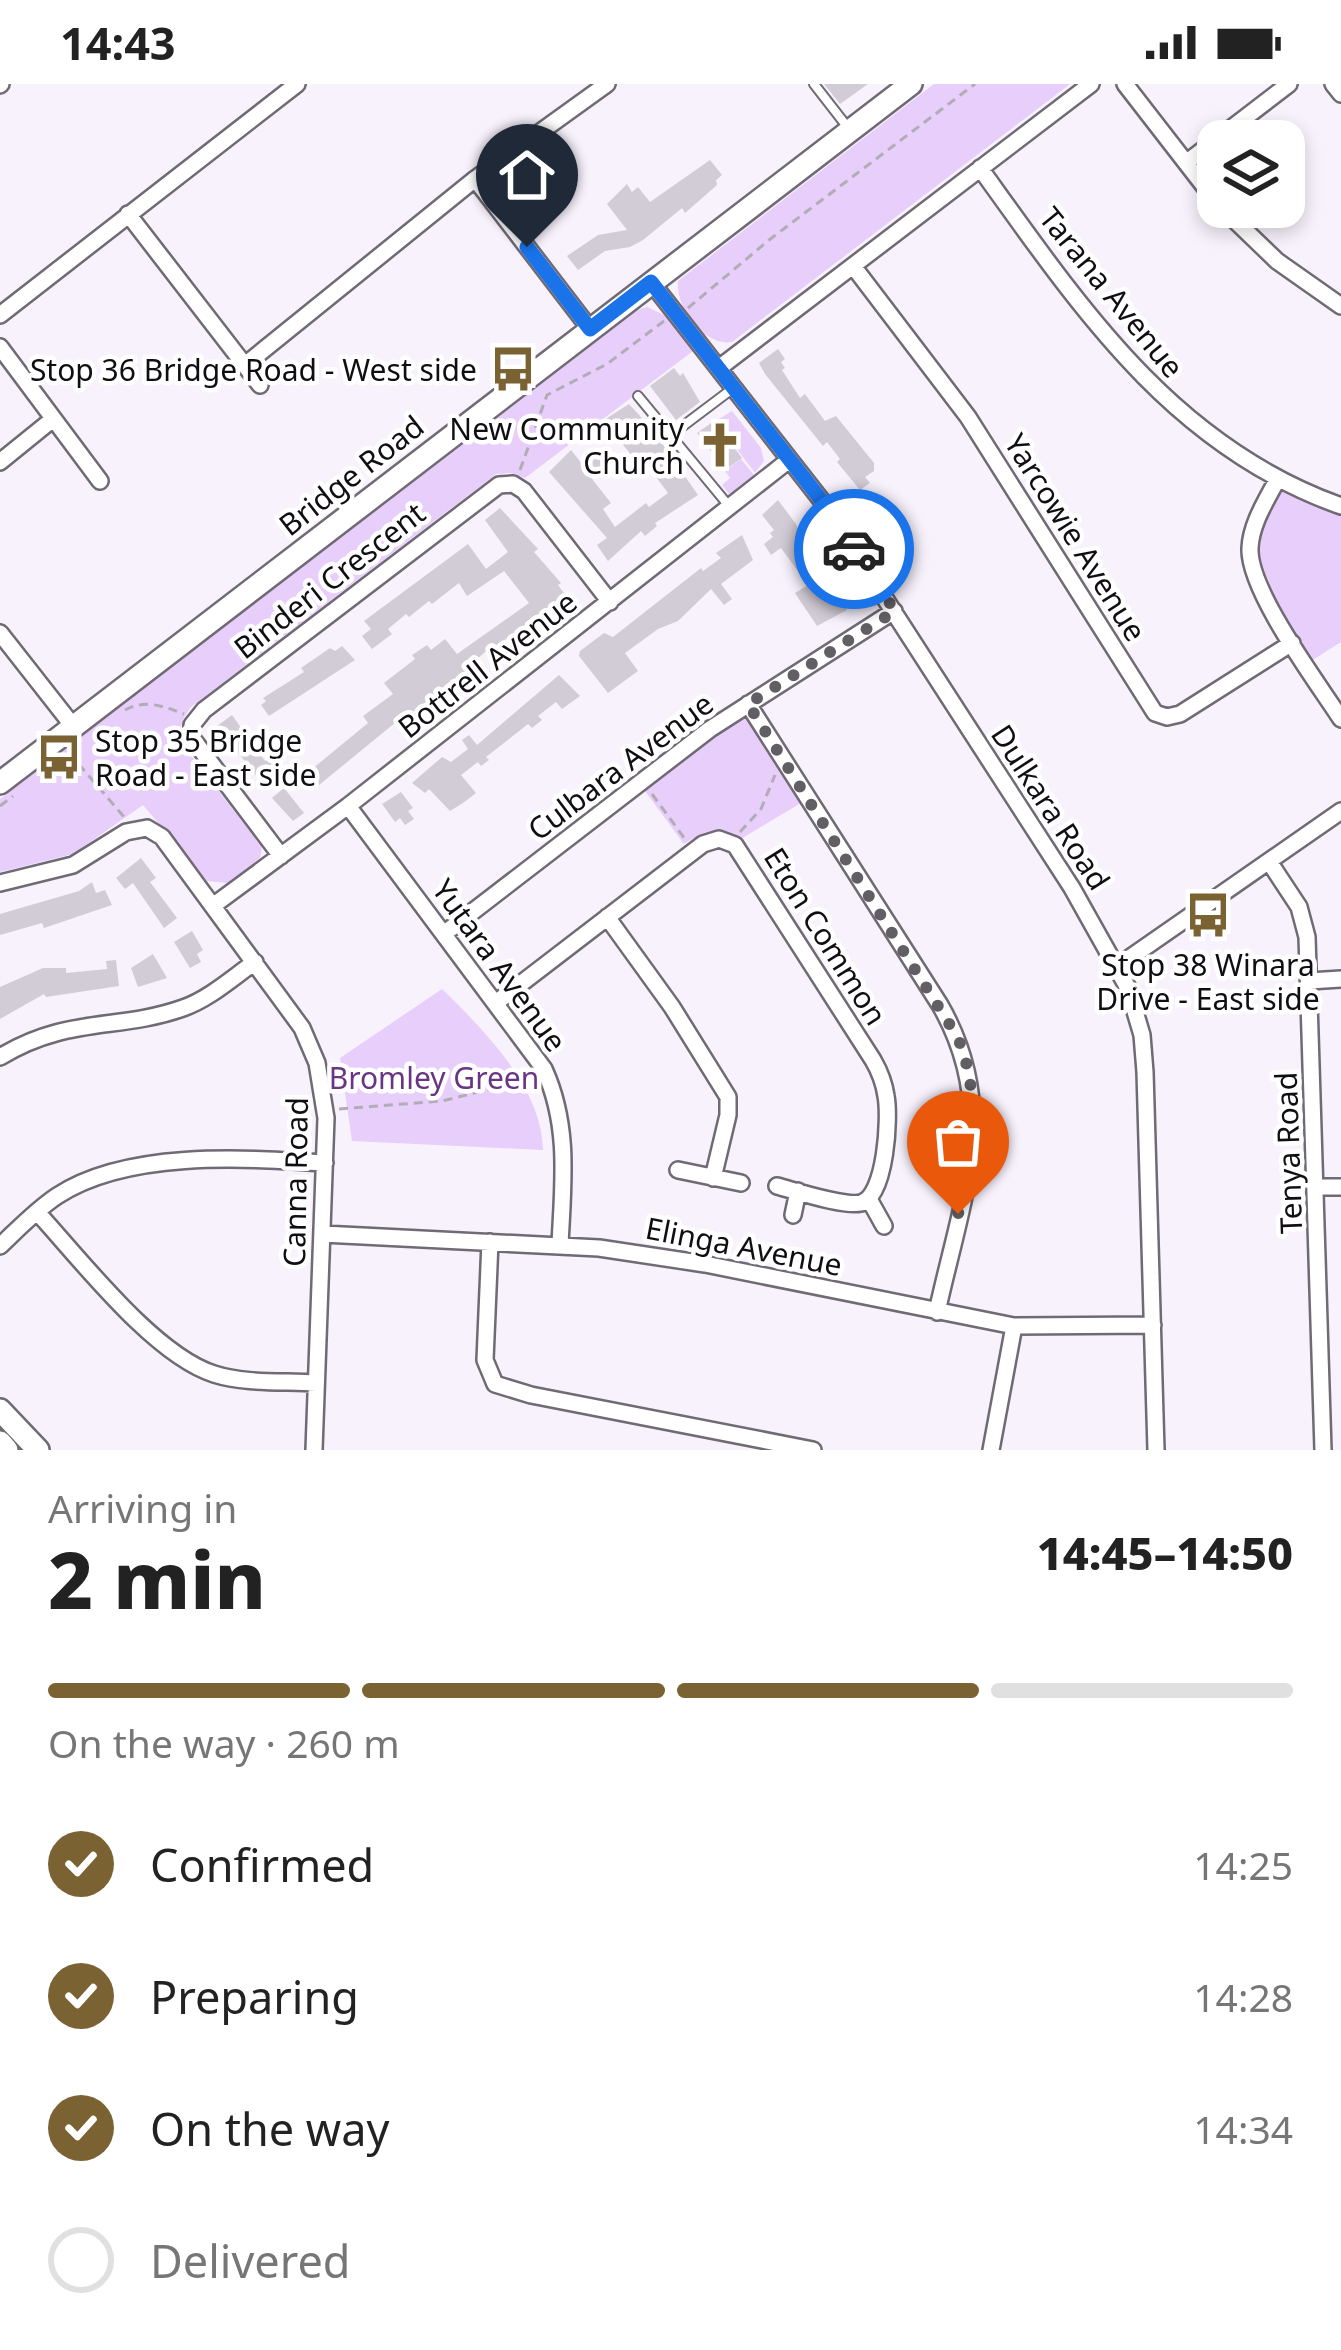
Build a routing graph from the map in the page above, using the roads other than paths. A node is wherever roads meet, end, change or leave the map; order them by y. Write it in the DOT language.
graph roads {
  1 [pos="297,84"];
  2 [pos="607,84"];
  3 [pos="814,84"];
  4 [pos="1091,84"];
  5 [pos="1125,84"];
  6 [pos="1289,84"];
  7 [pos="1333,84"];
  8 [pos="896,88"];
  9 [pos="1341,94"];
  10 [pos="850,130"];
  11 [pos="1186,163"];
  12 [pos="980,168"];
  13 [pos="1197,177"];
  14 [pos="475,178"];
  15 [pos="128,214"];
  16 [pos="1242,228"];
  17 [pos="853,266"];
  18 [pos="651,282"];
  19 [pos="1341,306"];
  20 [pos="0,315"];
  21 [pos="590,329"];
  22 [pos="0,347"];
  23 [pos="245,365"];
  24 [pos="718,368"];
  25 [pos="260,385"];
  26 [pos="734,387"];
  27 [pos="638,396"];
  28 [pos="53,419"];
  29 [pos="671,435"];
  30 [pos="789,460"];
  31 [pos="0,462"];
  32 [pos="1277,480"];
  33 [pos="100,481"];
  34 [pos="1341,506"];
  35 [pos="730,507"];
  36 [pos="610,602"];
  37 [pos="895,611"];
  38 [pos="0,633"];
  39 [pos="1292,643"];
  40 [pos="748,704"];
  41 [pos="1341,719"];
  42 [pos="76,735"];
  43 [pos="8,788"];
  44 [pos="348,806"];
  45 [pos="1341,811"];
  46 [pos="281,856"];
  47 [pos="1270,863"];
  48 [pos="0,883"];
  49 [pos="214,905"];
  50 [pos="608,917"];
  51 [pos="445,933"];
  52 [pos="254,962"];
  53 [pos="1118,966"];
  54 [pos="1341,979"];
  55 [pos="1309,980"];
  56 [pos="497,1002"];
  57 [pos="0,1057"];
  58 [pos="325,1163"];
  59 [pos="678,1170"];
  60 [pos="713,1178"];
  61 [pos="741,1183"];
  62 [pos="777,1186"];
  63 [pos="1316,1187"];
  64 [pos="1341,1187"];
  65 [pos="798,1191"];
  66 [pos="868,1199"];
  67 [pos="37,1213"];
  68 [pos="793,1215"];
  69 [pos="884,1226"];
  70 [pos="323,1234"];
  71 [pos="490,1242"];
  72 [pos="560,1244"];
  73 [pos="0,1246"];
  74 [pos="937,1312"];
  75 [pos="1153,1325"];
  76 [pos="1014,1326"];
  77 [pos="1341,1366"];
  78 [pos="1322,1367"];
  79 [pos="316,1383"];
  80 [pos="0,1410"];
  81 [pos="0,1442"];
  82 [pos="7,1450"];
  83 [pos="38,1450"];
  84 [pos="314,1450"];
  85 [pos="813,1450"];
  86 [pos="991,1450"];
  87 [pos="1156,1450"];
  88 [pos="1323,1450"];
  1 -- 15 [label="street"];
  2 -- 14 [label="street"];
  3 -- 10 [label="lane"];
  4 -- 12 [label="street"];
  5 -- 11 [label="street"];
  6 -- 11 [label="street"];
  7 -- 9 [label="street"];
  8 -- 10 [label="main road, Bridge Road"];
  10 -- 18 [label="main road, Bridge Road"];
  11 -- 13 [label="street"];
  12 -- 17 [label="street"];
  12 -- 32 [label="street, Tarana Avenue"];
  14 -- 21 [label="street"];
  14 -- 23 [label="street"];
  15 -- 20 [label="street"];
  15 -- 23 [label="street"];
  16 -- 19 [label="street"];
  17 -- 24 [label="street"];
  17 -- 39 [label="street, Yarcowie Avenue"];
  18 -- 21 [label="main road, Bridge Road"];
  18 -- 24 [label="street, Dulkara Road"];
  21 -- 42 [label="main road, Bridge Road"];
  22 -- 28 [label="street"];
  23 -- 25 [label="street"];
  24 -- 26 [label="street, Dulkara Road"];
  26 -- 29 [label="lane"];
  26 -- 30 [label="street, Dulkara Road"];
  27 -- 29 [label="lane"];
  28 -- 31 [label="street"];
  28 -- 33 [label="street"];
  29 -- 35 [label="lane"];
  30 -- 35 [label="street, Bottrell Avenue"];
  30 -- 37 [label="street, Dulkara Road"];
  32 -- 34 [label="street, Tarana Avenue"];
  32 -- 39 [label="street"];
  35 -- 36 [label="street, Bottrell Avenue"];
  36 -- 44 [label="street, Bottrell Avenue"];
  36 -- 46 [label="street, Binderi Crescent"];
  37 -- 40 [label="street, Culbara Avenue"];
  37 -- 53 [label="street, Dulkara Road"];
  38 -- 42 [label="street"];
  39 -- 41 [label="street"];
  40 -- 51 [label="street, Culbara Avenue"];
  40 -- 74 [label="street"];
  42 -- 43 [label="main road, Bridge Road"];
  44 -- 46 [label="street, Bottrell Avenue"];
  44 -- 51 [label="street, Yutara Avenue"];
  45 -- 47 [label="street"];
  46 -- 49 [label="street, Bottrell Avenue"];
  47 -- 53 [label="street"];
  47 -- 55 [label="street, Tenya Road"];
  48 -- 49 [label="street, Canna Road"];
  49 -- 52 [label="street, Canna Road"];
  50 -- 56 [label="street, Eton Common"];
  50 -- 60 [label="street"];
  50 -- 66 [label="street, Eton Common"];
  51 -- 56 [label="street, Yutara Avenue"];
  52 -- 57 [label="street"];
  52 -- 58 [label="street, Canna Road"];
  53 -- 75 [label="street, Dulkara Road"];
  54 -- 55 [label="street"];
  55 -- 63 [label="street, Tenya Road"];
  56 -- 72 [label="street, Yutara Avenue"];
  58 -- 67 [label="street"];
  58 -- 70 [label="street, Canna Road"];
  59 -- 60 [label="street"];
  60 -- 61 [label="street"];
  62 -- 65 [label="street"];
  63 -- 64 [label="street"];
  63 -- 78 [label="street, Tenya Road"];
  65 -- 66 [label="street"];
  65 -- 68 [label="street"];
  66 -- 69 [label="street"];
  67 -- 73 [label="street"];
  67 -- 79 [label="street"];
  70 -- 71 [label="street, Elinga Avenue"];
  70 -- 79 [label="street, Canna Road"];
  71 -- 72 [label="street, Elinga Avenue"];
  71 -- 85 [label="street"];
  72 -- 74 [label="street, Elinga Avenue"];
  74 -- 76 [label="street, Elinga Avenue"];
  75 -- 76 [label="street, Elinga Avenue"];
  75 -- 87 [label="street, Dulkara Road"];
  76 -- 86 [label="street"];
  77 -- 78 [label="street"];
  78 -- 88 [label="street, Tenya Road"];
  79 -- 84 [label="street, Canna Road"];
  80 -- 83 [label="main road"];
  81 -- 82 [label="main road"];
}
